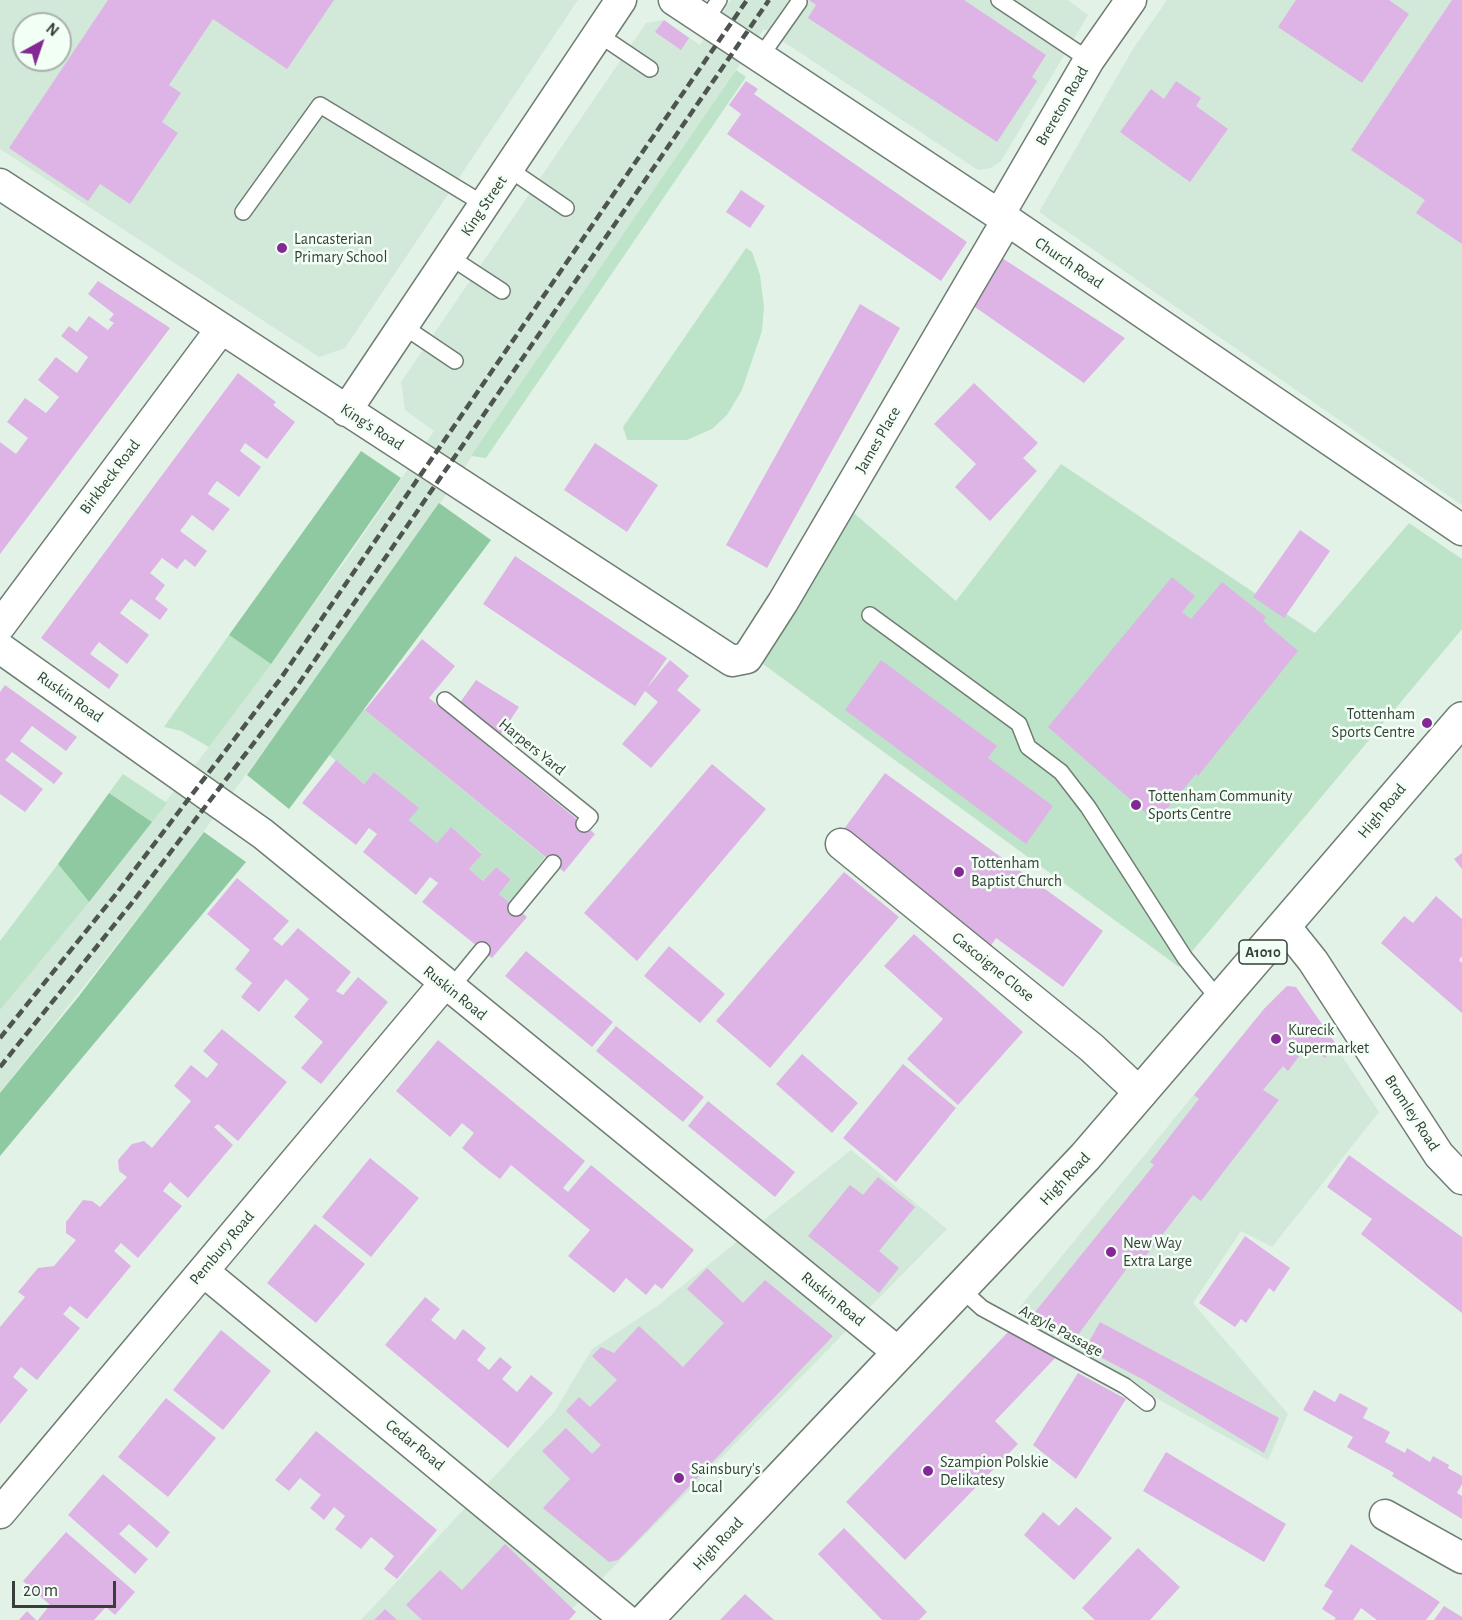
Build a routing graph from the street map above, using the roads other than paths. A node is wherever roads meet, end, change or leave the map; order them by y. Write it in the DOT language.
graph roads {
  1 [pos="621,0"];
  2 [pos="674,0"];
  3 [pos="999,0"];
  4 [pos="1131,0"];
  5 [pos="799,2"];
  6 [pos="712,10"];
  7 [pos="598,34"];
  8 [pos="761,56"];
  9 [pos="1089,60"];
  10 [pos="650,69"];
  11 [pos="509,169"];
  12 [pos="0,183"];
  13 [pos="485,205"];
  14 [pos="566,208"];
  15 [pos="243,212"];
  16 [pos="1003,218"];
  17 [pos="450,257"];
  18 [pos="502,291"];
  19 [pos="403,326"];
  20 [pos="221,329"];
  21 [pos="456,362"];
  22 [pos="346,411"];
  23 [pos="1462,530"];
  24 [pos="870,615"];
  25 [pos="0,626"];
  26 [pos="0,648"];
  27 [pos="747,658"];
  28 [pos="445,700"];
  29 [pos="1462,718"];
  30 [pos="584,824"];
  31 [pos="841,844"];
  32 [pos="553,863"];
  33 [pos="516,908"];
  34 [pos="1285,926"];
  35 [pos="482,950"];
  36 [pos="447,986"];
  37 [pos="1221,1002"];
  38 [pos="1141,1094"];
  39 [pos="1462,1179"];
  40 [pos="203,1271"];
  41 [pos="960,1288"];
  42 [pos="899,1353"];
  43 [pos="1147,1403"];
  44 [pos="0,1513"];
  45 [pos="1385,1515"];
  46 [pos="1462,1557"];
  47 [pos="626,1620"];
  48 [pos="646,1620"];
  1 -- 7 [label="street, King Street"];
  2 -- 6 [label="street, Church Road"];
  3 -- 9 [label="lane"];
  4 -- 9 [label="street, Brereton Road"];
  5 -- 8 [label="lane"];
  6 -- 8 [label="street, Church Road"];
  7 -- 10 [label="lane"];
  7 -- 11 [label="street, King Street"];
  8 -- 16 [label="street, Church Road"];
  9 -- 16 [label="street, Brereton Road"];
  11 -- 13 [label="street, King Street"];
  11 -- 14 [label="lane"];
  12 -- 20 [label="street, King's Road"];
  13 -- 15 [label="lane"];
  13 -- 17 [label="street, King Street"];
  16 -- 23 [label="street, Church Road"];
  16 -- 27 [label="street, James Place"];
  17 -- 18 [label="lane"];
  17 -- 19 [label="street, King Street"];
  19 -- 21 [label="lane"];
  19 -- 22 [label="street, King Street"];
  20 -- 22 [label="street, King's Road"];
  20 -- 25 [label="street, Birkbeck Road"];
  22 -- 27 [label="street, King's Road"];
  24 -- 37 [label="lane"];
  26 -- 36 [label="street, Ruskin Road"];
  28 -- 30 [label="lane, Harpers Yard"];
  29 -- 34 [label="main road, High Road / A1010"];
  31 -- 38 [label="street, Gascoigne Close"];
  32 -- 33 [label="lane"];
  34 -- 37 [label="main road, High Road / A1010"];
  34 -- 39 [label="street, Bromley Road"];
  35 -- 36 [label="lane"];
  36 -- 40 [label="street, Pembury Road"];
  36 -- 42 [label="street, Ruskin Road"];
  37 -- 38 [label="main road, High Road / A1010"];
  38 -- 41 [label="main road, High Road / A1010"];
  40 -- 44 [label="street, Pembury Road"];
  40 -- 47 [label="street, Cedar Road"];
  41 -- 42 [label="main road, High Road / A1010"];
  41 -- 43 [label="lane, Argyle Passage"];
  42 -- 48 [label="main road, High Road / A1010"];
  45 -- 46 [label="street"];
}
